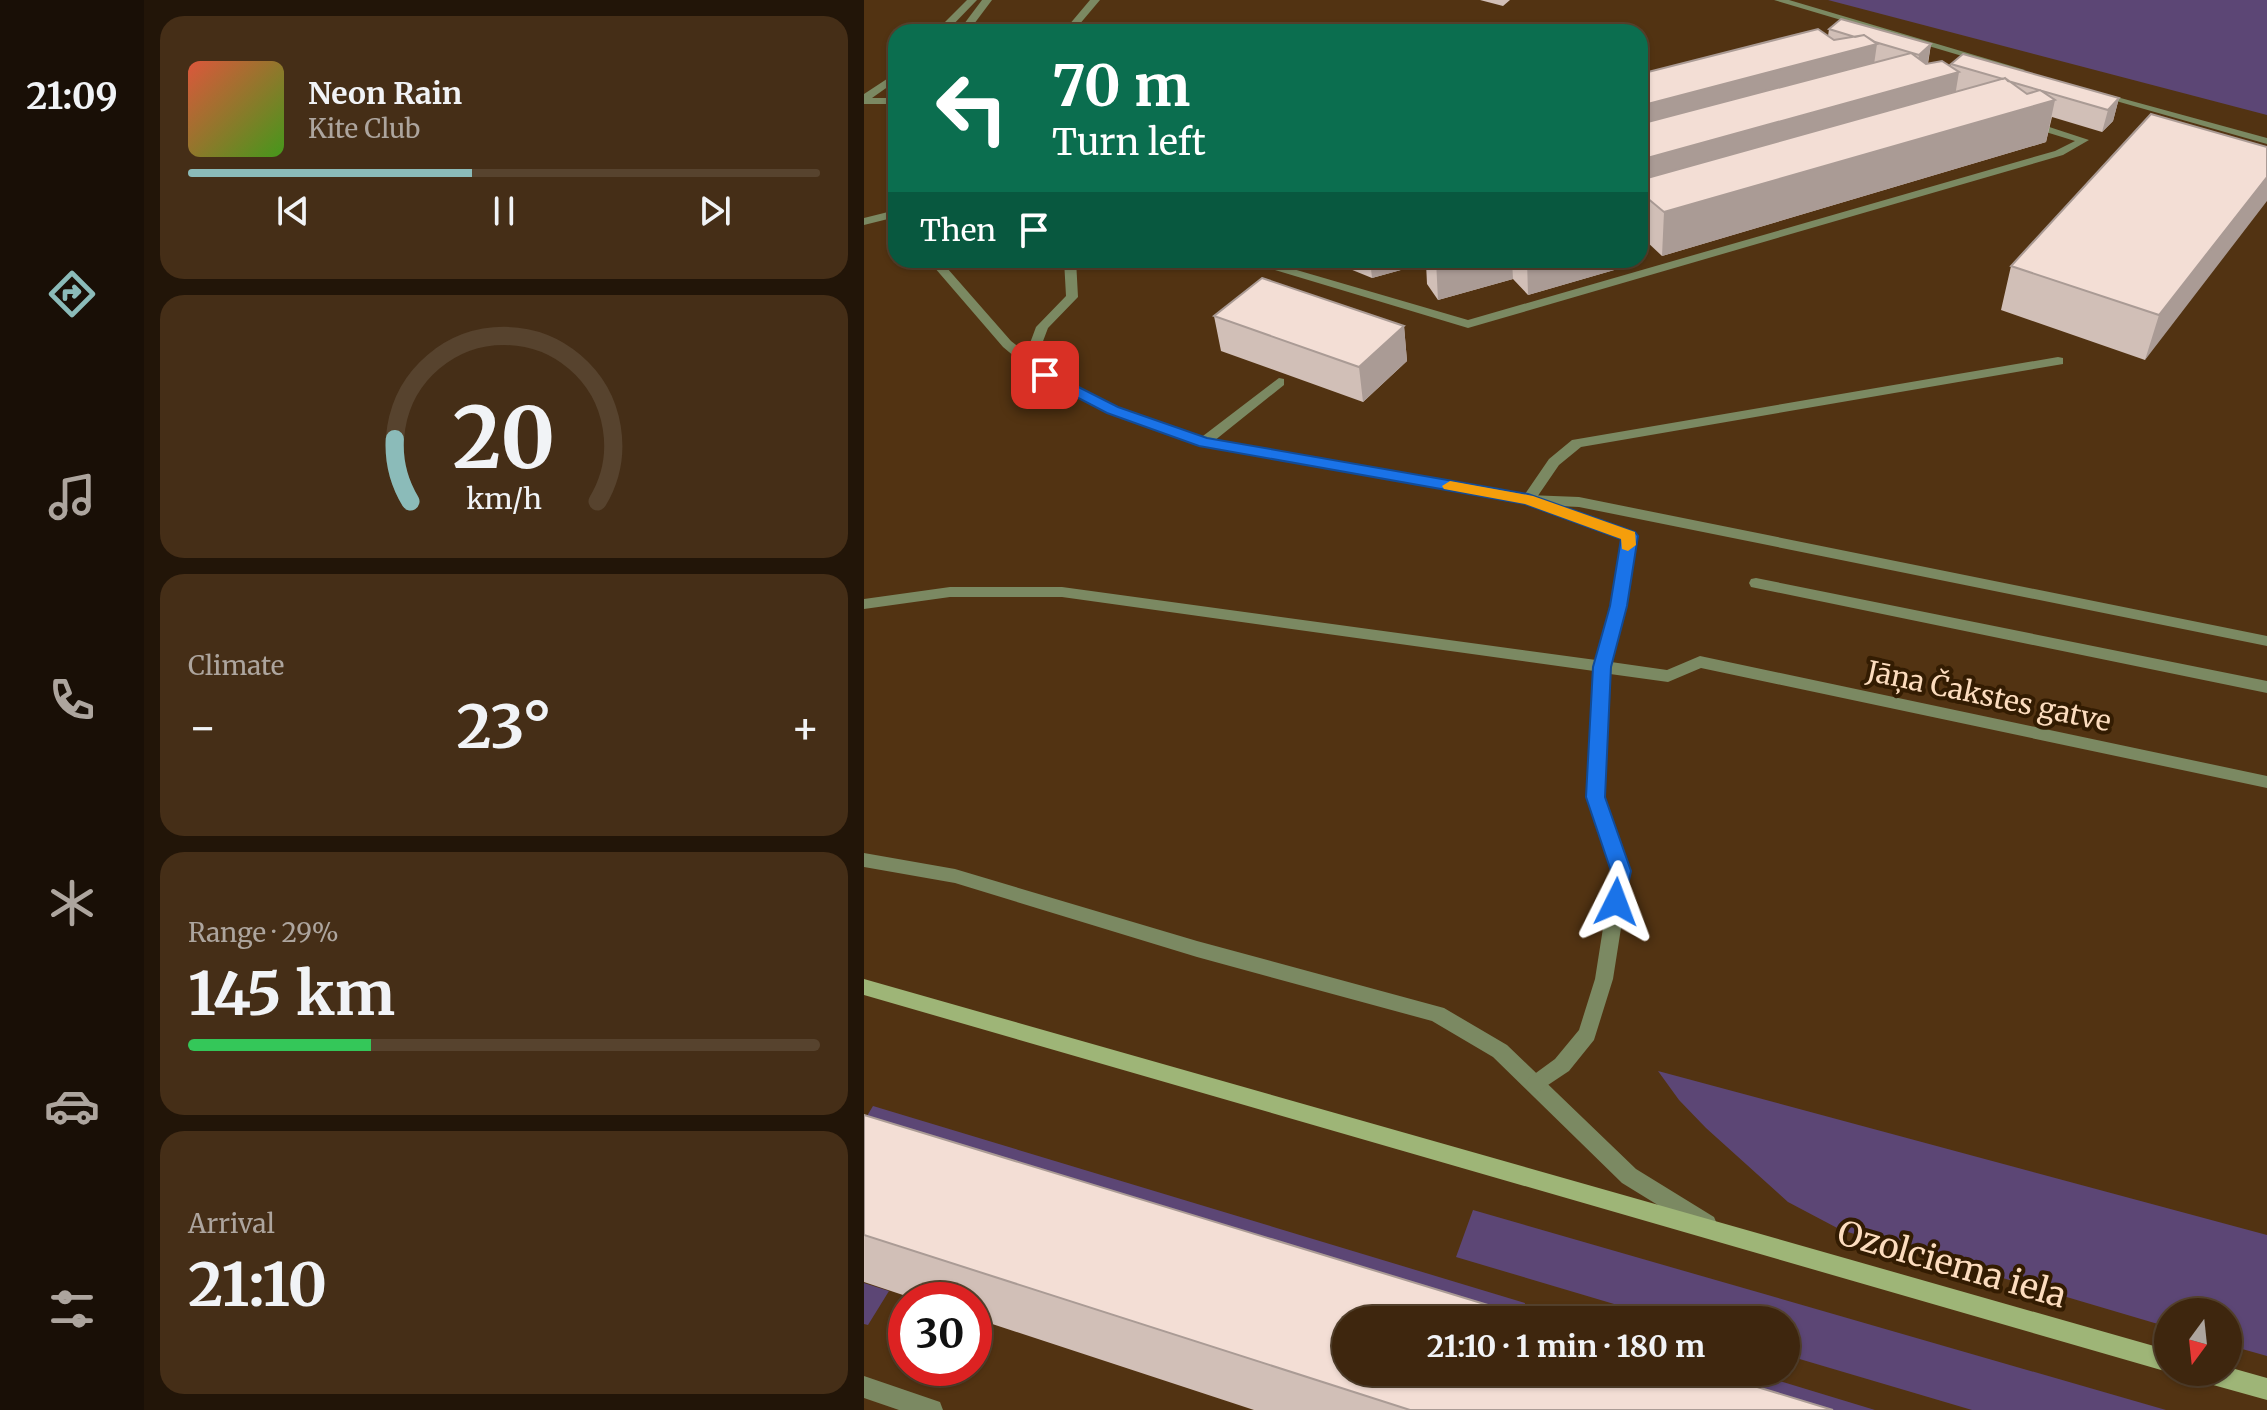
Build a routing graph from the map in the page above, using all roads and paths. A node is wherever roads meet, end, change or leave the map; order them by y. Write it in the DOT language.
graph roads {
  1 [pos="972,0"];
  2 [pos="987,0"];
  3 [pos="1095,0"];
  4 [pos="1779,0"];
  5 [pos="948,24"];
  6 [pos="969,24"];
  7 [pos="1075,24"];
  8 [pos="2034,74"];
  9 [pos="888,82"];
  10 [pos="2094,92"];
  11 [pos="864,100"];
  12 [pos="888,101"];
  13 [pos="2018,121"];
  14 [pos="2267,141"];
  15 [pos="888,215"];
  16 [pos="864,222"];
  17 [pos="941,268"];
  18 [pos="1070,268"];
  19 [pos="1275,268"];
  20 [pos="2058,361"];
  21 [pos="1029,362"];
  22 [pos="1279,382"];
  23 [pos="1204,442"];
  24 [pos="1528,500"];
  25 [pos="1756,583"];
  26 [pos="864,604"];
  27 [pos="2267,641"];
  28 [pos="1602,667"];
  29 [pos="2267,687"];
  30 [pos="2267,782"];
  31 [pos="864,860"];
  32 [pos="864,987"];
  33 [pos="1536,1084"];
  34 [pos="1717,1230"];
  35 [pos="2154,1357"];
  36 [pos="2242,1382"];
  37 [pos="864,1387"];
  38 [pos="2267,1389"];
  39 [pos="932,1410"];
  1 -- 5 [label="street"];
  2 -- 6 [label="street"];
  3 -- 7 [label="street"];
  4 -- 8 [label="street"];
  9 -- 11 [label="street"];
  10 -- 14 [label="street"];
  11 -- 12 [label="street"];
  13 -- 19 [label="street"];
  15 -- 16 [label="street"];
  17 -- 21 [label="street"];
  18 -- 21 [label="street"];
  20 -- 24 [label="street"];
  21 -- 23 [label="street"];
  22 -- 23 [label="street"];
  23 -- 24 [label="street"];
  24 -- 27 [label="street"];
  24 -- 28 [label="street"];
  25 -- 29 [label="street"];
  26 -- 28 [label="street"];
  28 -- 30 [label="street, Jāņa Čakstes gatve"];
  28 -- 33 [label="street"];
  31 -- 33 [label="street"];
  32 -- 34 [label="street, Ozolciema iela"];
  33 -- 34 [label="street"];
  34 -- 35 [label="street, Ozolciema iela"];
  36 -- 38 [label="street"];
  37 -- 39 [label="street"];
}
